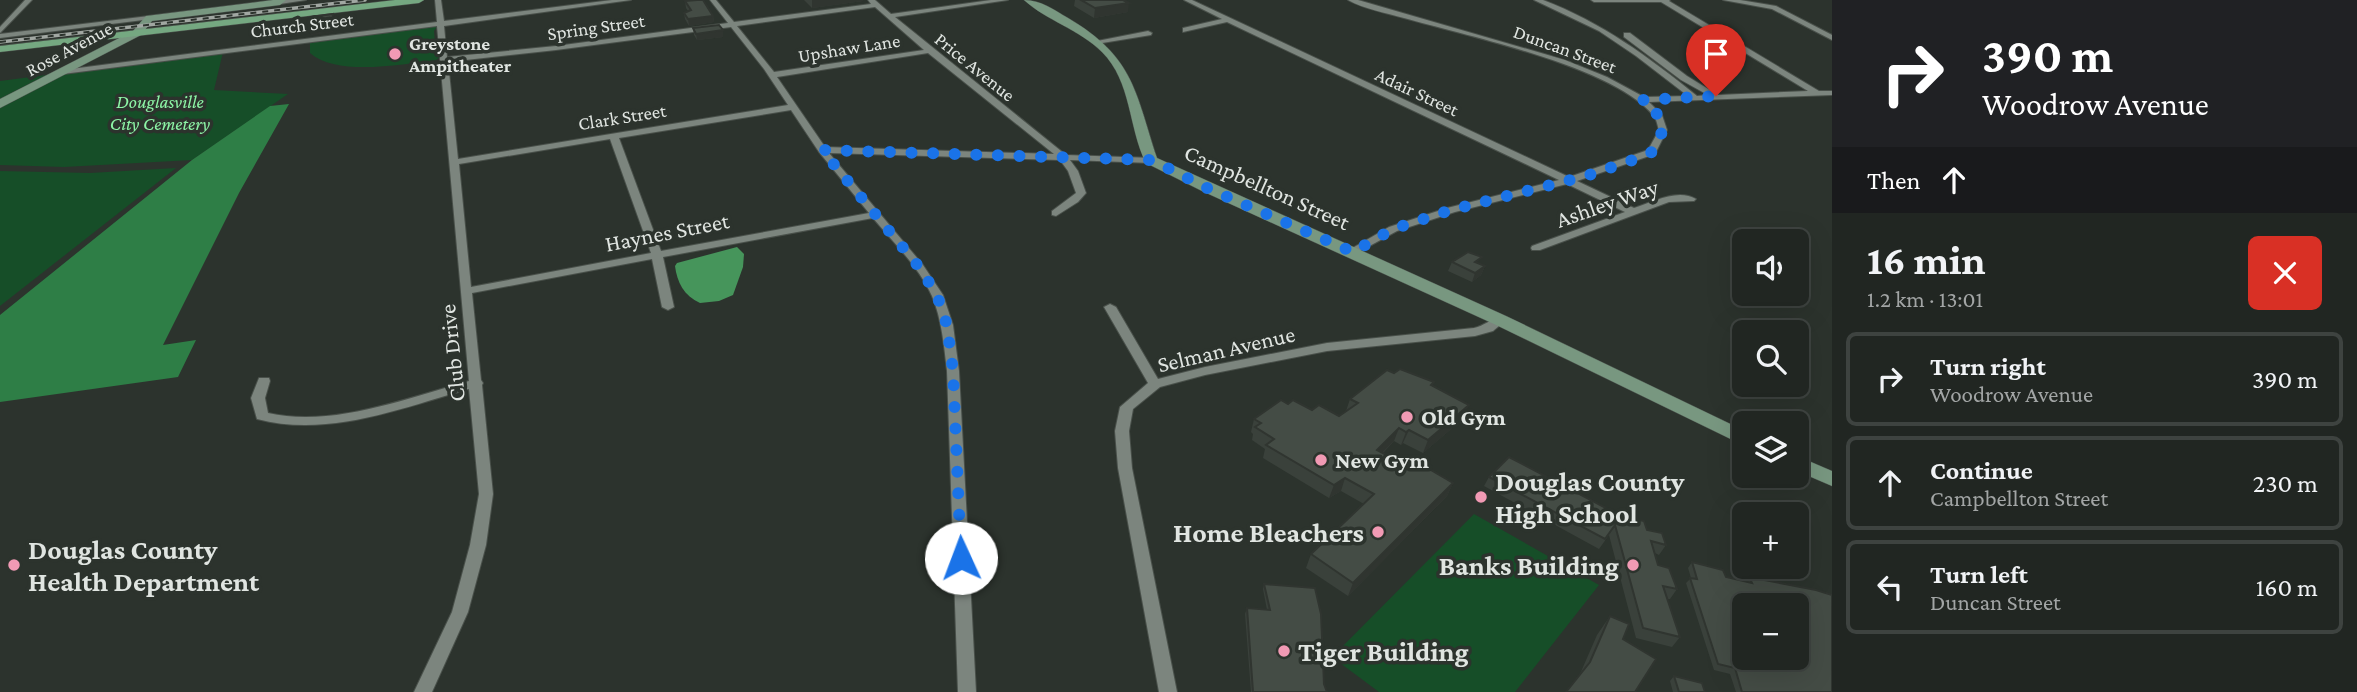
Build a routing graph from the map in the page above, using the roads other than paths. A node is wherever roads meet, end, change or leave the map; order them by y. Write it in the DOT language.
graph roads {
  1 [pos="29,0"];
  2 [pos="303,0"];
  3 [pos="419,0"];
  4 [pos="438,0"];
  5 [pos="628,0"];
  6 [pos="713,0"];
  7 [pos="1005,0"];
  8 [pos="1029,0"];
  9 [pos="1187,0"];
  10 [pos="1351,0"];
  11 [pos="1379,0"];
  12 [pos="1537,0"];
  13 [pos="1558,0"];
  14 [pos="1594,0"];
  15 [pos="1665,0"];
  16 [pos="1726,0"];
  17 [pos="281,1"];
  18 [pos="598,2"];
  19 [pos="873,2"];
  20 [pos="1361,4"];
  21 [pos="891,16"];
  22 [pos="149,18"];
  23 [pos="1226,20"];
  24 [pos="440,23"];
  25 [pos="734,24"];
  26 [pos="1186,30"];
  27 [pos="0,33"];
  28 [pos="137,33"];
  29 [pos="1148,33"];
  30 [pos="1832,38"];
  31 [pos="1096,42"];
  32 [pos="0,49"];
  33 [pos="930,51"];
  34 [pos="445,60"];
  35 [pos="63,72"];
  36 [pos="772,75"];
  37 [pos="1816,93"];
  38 [pos="1832,93"];
  39 [pos="1716,96"];
  40 [pos="1694,97"];
  41 [pos="1642,100"];
  42 [pos="0,104"];
  43 [pos="794,107"];
  44 [pos="614,136"];
  45 [pos="822,150"];
  46 [pos="1062,156"];
  47 [pos="1152,160"];
  48 [pos="455,162"];
  49 [pos="1566,180"];
  50 [pos="1691,199"];
  51 [pos="1634,212"];
  52 [pos="1056,213"];
  53 [pos="877,214"];
  54 [pos="1536,248"];
  55 [pos="1353,252"];
  56 [pos="657,256"];
  57 [pos="466,291"];
  58 [pos="668,307"];
  59 [pos="1110,307"];
  60 [pos="1500,320"];
  61 [pos="264,382"];
  62 [pos="477,383"];
  63 [pos="1155,384"];
  64 [pos="1732,433"];
  65 [pos="1809,468"];
  66 [pos="1832,479"];
  67 [pos="423,692"];
  68 [pos="967,692"];
  69 [pos="1168,692"];
  1 -- 27 [label="street"];
  2 -- 17 [label="street"];
  3 -- 28 [label="main road"];
  4 -- 24 [label="street, Club Drive"];
  5 -- 18 [label="street, Church Street"];
  6 -- 25 [label="street"];
  7 -- 21 [label="street"];
  8 -- 31 [label="main road, Campbellton Street"];
  9 -- 23 [label="street, Adair Street"];
  10 -- 20 [label="street, Duncan Street"];
  11 -- 20 [label="street"];
  12 -- 40 [label="street"];
  13 -- 39 [label="street"];
  14 -- 15 [label="street"];
  15 -- 37 [label="street"];
  16 -- 30 [label="street"];
  17 -- 22 [label="main road"];
  18 -- 24 [label="street, Church Street"];
  19 -- 21 [label="street, Price Avenue"];
  19 -- 25 [label="street, Spring Street"];
  20 -- 41 [label="street, Duncan Street"];
  21 -- 33 [label="street, Price Avenue"];
  22 -- 27 [label="street"];
  22 -- 28 [label="main road, Rose Avenue"];
  23 -- 26 [label="street"];
  23 -- 49 [label="street, Adair Street"];
  24 -- 34 [label="street, Club Drive"];
  24 -- 35 [label="street, Church Street"];
  25 -- 34 [label="street, Spring Street"];
  25 -- 36 [label="street"];
  28 -- 32 [label="main road"];
  28 -- 35 [label="main road, Rose Avenue"];
  29 -- 31 [label="street"];
  31 -- 47 [label="main road, Campbellton Street"];
  33 -- 36 [label="street, Upshaw Lane"];
  33 -- 46 [label="street, Price Avenue"];
  34 -- 48 [label="street, Club Drive"];
  35 -- 42 [label="main road, Rose Avenue"];
  36 -- 43 [label="street"];
  37 -- 38 [label="street"];
  37 -- 39 [label="street"];
  39 -- 40 [label="street"];
  40 -- 41 [label="street"];
  41 -- 49 [label="street, Duncan Street"];
  43 -- 44 [label="street, Clark Street"];
  43 -- 45 [label="street"];
  44 -- 48 [label="street, Clark Street"];
  44 -- 56 [label="street"];
  45 -- 46 [label="street"];
  45 -- 53 [label="street"];
  46 -- 47 [label="street"];
  46 -- 52 [label="street"];
  47 -- 55 [label="main road, Campbellton Street"];
  48 -- 57 [label="street, Club Drive"];
  49 -- 51 [label="street, Adair Street"];
  49 -- 55 [label="street, Duncan Street"];
  50 -- 51 [label="street, Ashley Way"];
  51 -- 54 [label="street, Ashley Way"];
  53 -- 56 [label="street, Haynes Street"];
  53 -- 68 [label="street"];
  55 -- 60 [label="main road, Campbellton Street"];
  56 -- 57 [label="street, Haynes Street"];
  56 -- 58 [label="street"];
  57 -- 62 [label="street, Club Drive"];
  59 -- 63 [label="street"];
  60 -- 63 [label="street, Selman Avenue"];
  60 -- 64 [label="main road, Campbellton Street"];
  61 -- 62 [label="street"];
  62 -- 67 [label="street, Club Drive"];
  63 -- 69 [label="street, Selman Avenue"];
  65 -- 66 [label="main road"];
}
